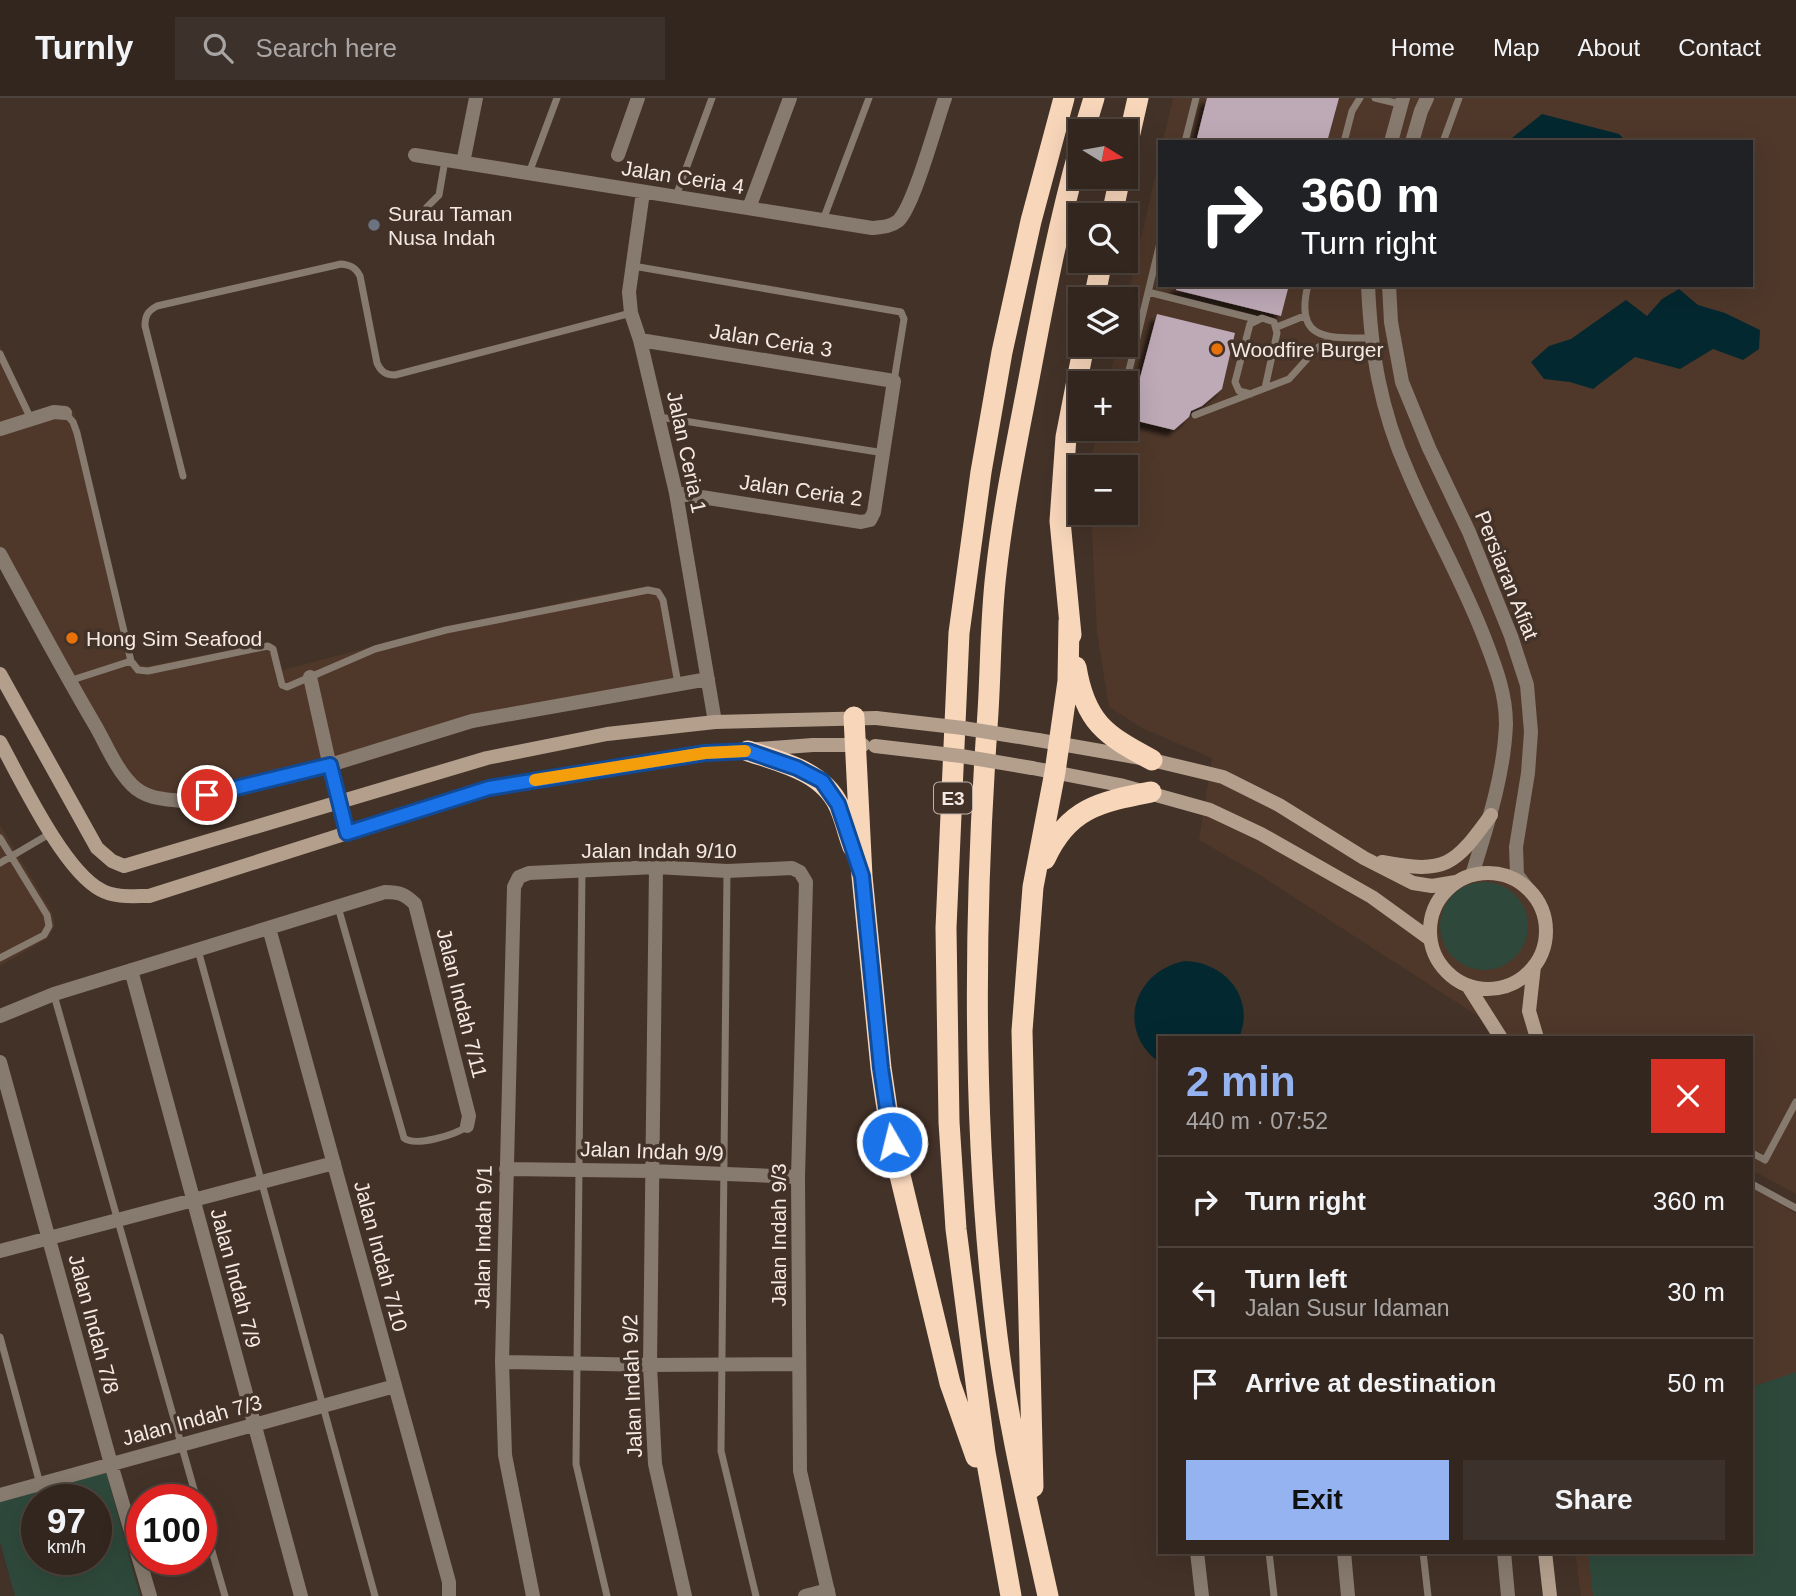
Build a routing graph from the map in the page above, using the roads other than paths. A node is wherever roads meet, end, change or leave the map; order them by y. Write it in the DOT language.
graph roads {
  1 [pos="476,98"];
  2 [pos="557,98"];
  3 [pos="638,98"];
  4 [pos="712,98"];
  5 [pos="790,98"];
  6 [pos="869,98"];
  7 [pos="945,98"];
  8 [pos="1064,98"];
  9 [pos="1094,98"];
  10 [pos="1138,98"];
  11 [pos="1196,98"];
  12 [pos="1350,98"];
  13 [pos="1360,98"];
  14 [pos="1375,98"];
  15 [pos="1459,98"];
  16 [pos="1402,101"];
  17 [pos="1424,104"];
  18 [pos="1352,111"];
  19 [pos="1088,119"];
  20 [pos="1133,119"];
  21 [pos="1186,140"];
  22 [pos="1345,140"];
  23 [pos="1392,140"];
  24 [pos="1413,140"];
  25 [pos="1444,140"];
  26 [pos="415,155"];
  27 [pos="618,155"];
  28 [pos="444,160"];
  29 [pos="463,163"];
  30 [pos="529,174"];
  31 [pos="1069,189"];
  32 [pos="643,192"];
  33 [pos="676,197"];
  34 [pos="427,207"];
  35 [pos="749,208"];
  36 [pos="823,220"];
  37 [pos="1158,251"];
  38 [pos="632,265"];
  39 [pos="1308,287"];
  40 [pos="1368,287"];
  41 [pos="1390,287"];
  42 [pos="1148,292"];
  43 [pos="631,313"];
  44 [pos="1304,316"];
  45 [pos="1255,319"];
  46 [pos="1277,327"];
  47 [pos="1331,338"];
  48 [pos="1370,338"];
  49 [pos="640,340"];
  50 [pos="0,354"];
  51 [pos="1082,357"];
  52 [pos="1129,371"];
  53 [pos="894,381"];
  54 [pos="1265,388"];
  55 [pos="1251,394"];
  56 [pos="65,413"];
  57 [pos="1195,415"];
  58 [pos="658,417"];
  59 [pos="31,419"];
  60 [pos="0,429"];
  61 [pos="884,453"];
  62 [pos="183,475"];
  63 [pos="676,493"];
  64 [pos="0,554"];
  65 [pos="1069,621"];
  66 [pos="131,661"];
  67 [pos="0,674"];
  68 [pos="310,677"];
  69 [pos="708,679"];
  70 [pos="69,681"];
  71 [pos="678,684"];
  72 [pos="1504,703"];
  73 [pos="1528,703"];
  74 [pos="854,717"];
  75 [pos="715,722"];
  76 [pos="0,742"];
  77 [pos="1048,742"];
  78 [pos="865,745"];
  79 [pos="748,751"];
  80 [pos="1152,760"];
  81 [pos="330,765"];
  82 [pos="1055,772"];
  83 [pos="1151,792"];
  84 [pos="338,803"];
  85 [pos="1491,814"];
  86 [pos="51,833"];
  87 [pos="347,833"];
  88 [pos="0,838"];
  89 [pos="11,856"];
  90 [pos="1364,858"];
  91 [pos="0,863"];
  92 [pos="656,867"];
  93 [pos="582,871"];
  94 [pos="727,871"];
  95 [pos="800,872"];
  96 [pos="1472,875"];
  97 [pos="862,876"];
  98 [pos="519,877"];
  99 [pos="1456,882"];
  100 [pos="1033,887"];
  101 [pos="1527,888"];
  102 [pos="338,907"];
  103 [pos="269,928"];
  104 [pos="1430,939"];
  105 [pos="197,950"];
  106 [pos="0,958"];
  107 [pos="1534,966"];
  108 [pos="131,970"];
  109 [pos="1468,986"];
  110 [pos="54,994"];
  111 [pos="0,1016"];
  112 [pos="1500,1036"];
  113 [pos="1535,1036"];
  114 [pos="0,1062"];
  115 [pos="1796,1102"];
  116 [pos="467,1125"];
  117 [pos="1753,1154"];
  118 [pos="334,1163"];
  119 [pos="506,1169"];
  120 [pos="579,1170"];
  121 [pos="651,1171"];
  122 [pos="724,1174"];
  123 [pos="798,1177"];
  124 [pos="261,1182"];
  125 [pos="1753,1185"];
  126 [pos="193,1200"];
  127 [pos="1796,1208"];
  128 [pos="118,1220"];
  129 [pos="49,1238"];
  130 [pos="0,1251"];
  131 [pos="0,1336"];
  132 [pos="502,1362"];
  133 [pos="577,1364"];
  134 [pos="722,1364"];
  135 [pos="799,1364"];
  136 [pos="650,1365"];
  137 [pos="395,1386"];
  138 [pos="323,1406"];
  139 [pos="254,1425"];
  140 [pos="182,1445"];
  141 [pos="111,1464"];
  142 [pos="40,1484"];
  143 [pos="193,1484"];
  144 [pos="21,1489"];
  145 [pos="0,1495"];
  146 [pos="994,1505"];
  147 [pos="1032,1525"];
  148 [pos="1197,1554"];
  149 [pos="1269,1554"];
  150 [pos="1344,1554"];
  151 [pos="1423,1554"];
  152 [pos="1504,1554"];
  153 [pos="1545,1554"];
  154 [pos="217,1568"];
  155 [pos="829,1593"];
  156 [pos="150,1596"];
  157 [pos="225,1596"];
  158 [pos="300,1596"];
  159 [pos="374,1596"];
  160 [pos="449,1596"];
  161 [pos="533,1596"];
  162 [pos="607,1596"];
  163 [pos="685,1596"];
  164 [pos="756,1596"];
  165 [pos="806,1596"];
  166 [pos="1011,1596"];
  167 [pos="1048,1596"];
  168 [pos="1202,1596"];
  169 [pos="1274,1596"];
  170 [pos="1348,1596"];
  171 [pos="1428,1596"];
  172 [pos="1508,1596"];
  173 [pos="1550,1596"];
  1 -- 29 [label="street"];
  2 -- 30 [label="lane"];
  3 -- 27 [label="street"];
  4 -- 33 [label="lane"];
  5 -- 35 [label="street"];
  6 -- 36 [label="lane"];
  7 -- 36 [label="street, Jalan Ceria 4"];
  8 -- 146 [label="highway, E3"];
  9 -- 19 [label="highway"];
  10 -- 20 [label="highway"];
  11 -- 21 [label="lane"];
  12 -- 18 [label="lane"];
  13 -- 18 [label="lane"];
  14 -- 16 [label="lane"];
  15 -- 25 [label="lane"];
  16 -- 17 [label="street"];
  16 -- 23 [label="street"];
  17 -- 24 [label="street"];
  18 -- 22 [label="lane"];
  26 -- 28 [label="street, Jalan Ceria 4"];
  28 -- 29 [label="street, Jalan Ceria 4"];
  28 -- 34 [label="lane"];
  29 -- 30 [label="street, Jalan Ceria 4"];
  30 -- 32 [label="street, Jalan Ceria 4"];
  31 -- 147 [label="highway, E3"];
  32 -- 33 [label="street, Jalan Ceria 4"];
  32 -- 38 [label="street, Jalan Ceria 1"];
  33 -- 35 [label="street, Jalan Ceria 4"];
  35 -- 36 [label="street, Jalan Ceria 4"];
  37 -- 42 [label="lane"];
  38 -- 43 [label="street, Jalan Ceria 1"];
  38 -- 53 [label="lane"];
  39 -- 44 [label="lane"];
  40 -- 48 [label="street, Persiaran Afiat"];
  41 -- 73 [label="street, Persiaran Afiat"];
  42 -- 45 [label="lane"];
  42 -- 52 [label="lane"];
  43 -- 49 [label="street, Jalan Ceria 1"];
  43 -- 62 [label="lane"];
  44 -- 46 [label="lane"];
  44 -- 47 [label="lane"];
  45 -- 46 [label="lane"];
  45 -- 55 [label="lane"];
  46 -- 54 [label="lane"];
  47 -- 48 [label="lane"];
  47 -- 54 [label="lane"];
  48 -- 72 [label="street, Persiaran Afiat"];
  49 -- 53 [label="street, Jalan Ceria 3"];
  49 -- 58 [label="street, Jalan Ceria 1"];
  50 -- 59 [label="lane"];
  51 -- 65 [label="highway"];
  53 -- 61 [label="street"];
  54 -- 55 [label="lane"];
  55 -- 57 [label="lane"];
  56 -- 59 [label="street"];
  56 -- 66 [label="lane"];
  58 -- 61 [label="lane"];
  58 -- 63 [label="street, Jalan Ceria 1"];
  59 -- 60 [label="street"];
  61 -- 63 [label="street, Jalan Ceria 2"];
  63 -- 69 [label="street, Jalan Ceria 1"];
  64 -- 70 [label="street"];
  65 -- 77 [label="highway"];
  65 -- 80 [label="highway"];
  66 -- 68 [label="lane"];
  66 -- 70 [label="lane"];
  67 -- 84 [label="main road"];
  68 -- 71 [label="lane"];
  68 -- 81 [label="street"];
  69 -- 71 [label="street"];
  69 -- 75 [label="street, Jalan Ceria 1"];
  70 -- 81 [label="street"];
  71 -- 81 [label="street"];
  72 -- 73 [label="street"];
  72 -- 85 [label="street, Persiaran Afiat"];
  73 -- 101 [label="street, Persiaran Afiat"];
  74 -- 75 [label="main road"];
  74 -- 77 [label="main road, bridge"];
  74 -- 78 [label="highway"];
  75 -- 84 [label="main road"];
  76 -- 86 [label="main road"];
  77 -- 80 [label="main road"];
  77 -- 82 [label="highway"];
  78 -- 79 [label="main road"];
  78 -- 82 [label="main road, bridge"];
  78 -- 97 [label="highway"];
  79 -- 87 [label="main road"];
  79 -- 97 [label="highway"];
  80 -- 90 [label="main road"];
  81 -- 84 [label="street"];
  82 -- 83 [label="main road"];
  82 -- 100 [label="highway"];
  83 -- 100 [label="highway"];
  83 -- 104 [label="main road"];
  84 -- 87 [label="street"];
  85 -- 90 [label="main road"];
  85 -- 96 [label="street, Persiaran Afiat"];
  86 -- 87 [label="main road"];
  86 -- 89 [label="lane"];
  88 -- 89 [label="lane"];
  89 -- 91 [label="lane"];
  89 -- 106 [label="lane"];
  90 -- 99 [label="main road"];
  92 -- 93 [label="street, Jalan Indah 9/10"];
  92 -- 94 [label="street, Jalan Indah 9/10"];
  92 -- 121 [label="street, Jalan Indah 9/2"];
  93 -- 98 [label="street, Jalan Indah 9/10"];
  93 -- 120 [label="lane"];
  94 -- 95 [label="street, Jalan Indah 9/10"];
  94 -- 122 [label="lane"];
  95 -- 123 [label="street, Jalan Indah 9/3"];
  96 -- 99 [label="main road"];
  96 -- 101 [label="main road"];
  97 -- 146 [label="highway"];
  98 -- 119 [label="street, Jalan Indah 9/1"];
  99 -- 104 [label="main road"];
  100 -- 147 [label="highway"];
  101 -- 107 [label="main road"];
  102 -- 103 [label="street"];
  102 -- 116 [label="lane"];
  102 -- 116 [label="street, Jalan Indah 7/11"];
  103 -- 105 [label="street"];
  103 -- 118 [label="street, Jalan Indah 7/10"];
  104 -- 109 [label="main road"];
  105 -- 108 [label="street"];
  105 -- 124 [label="lane"];
  107 -- 109 [label="main road"];
  107 -- 113 [label="main road"];
  108 -- 110 [label="street"];
  108 -- 126 [label="street, Jalan Indah 7/9"];
  109 -- 112 [label="main road"];
  110 -- 111 [label="street"];
  110 -- 128 [label="lane"];
  114 -- 129 [label="street, Jalan Indah 7/8"];
  115 -- 117 [label="lane"];
  118 -- 124 [label="street"];
  118 -- 137 [label="street, Jalan Indah 7/10"];
  119 -- 120 [label="street, Jalan Indah 9/9"];
  119 -- 132 [label="street, Jalan Indah 9/1"];
  120 -- 121 [label="street, Jalan Indah 9/9"];
  120 -- 133 [label="lane"];
  121 -- 122 [label="street, Jalan Indah 9/9"];
  121 -- 136 [label="street, Jalan Indah 9/2"];
  122 -- 123 [label="street, Jalan Indah 9/9"];
  122 -- 134 [label="lane"];
  123 -- 135 [label="street, Jalan Indah 9/3"];
  124 -- 126 [label="street"];
  124 -- 138 [label="lane"];
  125 -- 127 [label="lane"];
  126 -- 128 [label="street"];
  126 -- 139 [label="street, Jalan Indah 7/9"];
  128 -- 129 [label="street"];
  128 -- 140 [label="lane"];
  129 -- 130 [label="street"];
  129 -- 141 [label="street, Jalan Indah 7/8"];
  131 -- 142 [label="lane"];
  132 -- 133 [label="street"];
  132 -- 161 [label="street, Jalan Indah 9/1"];
  133 -- 136 [label="street"];
  133 -- 162 [label="lane"];
  134 -- 135 [label="street"];
  134 -- 136 [label="street"];
  134 -- 164 [label="lane"];
  135 -- 155 [label="street, Jalan Indah 9/3"];
  136 -- 163 [label="street, Jalan Indah 9/2"];
  137 -- 138 [label="street, Jalan Indah 7/3"];
  137 -- 160 [label="street, Jalan Indah 7/10"];
  138 -- 139 [label="street, Jalan Indah 7/3"];
  138 -- 159 [label="lane"];
  139 -- 140 [label="street, Jalan Indah 7/3"];
  139 -- 158 [label="street, Jalan Indah 7/9"];
  140 -- 141 [label="street, Jalan Indah 7/3"];
  140 -- 143 [label="lane"];
  141 -- 142 [label="street, Jalan Indah 7/3"];
  141 -- 156 [label="street, Jalan Indah 7/8"];
  144 -- 145 [label="street, Jalan Indah 7/3"];
  146 -- 166 [label="highway, E3"];
  147 -- 167 [label="highway, E3"];
  148 -- 168 [label="street"];
  149 -- 169 [label="lane"];
  150 -- 170 [label="street"];
  151 -- 171 [label="lane"];
  152 -- 172 [label="street"];
  153 -- 173 [label="main road"];
  154 -- 157 [label="lane"];
  155 -- 165 [label="street"];
}
